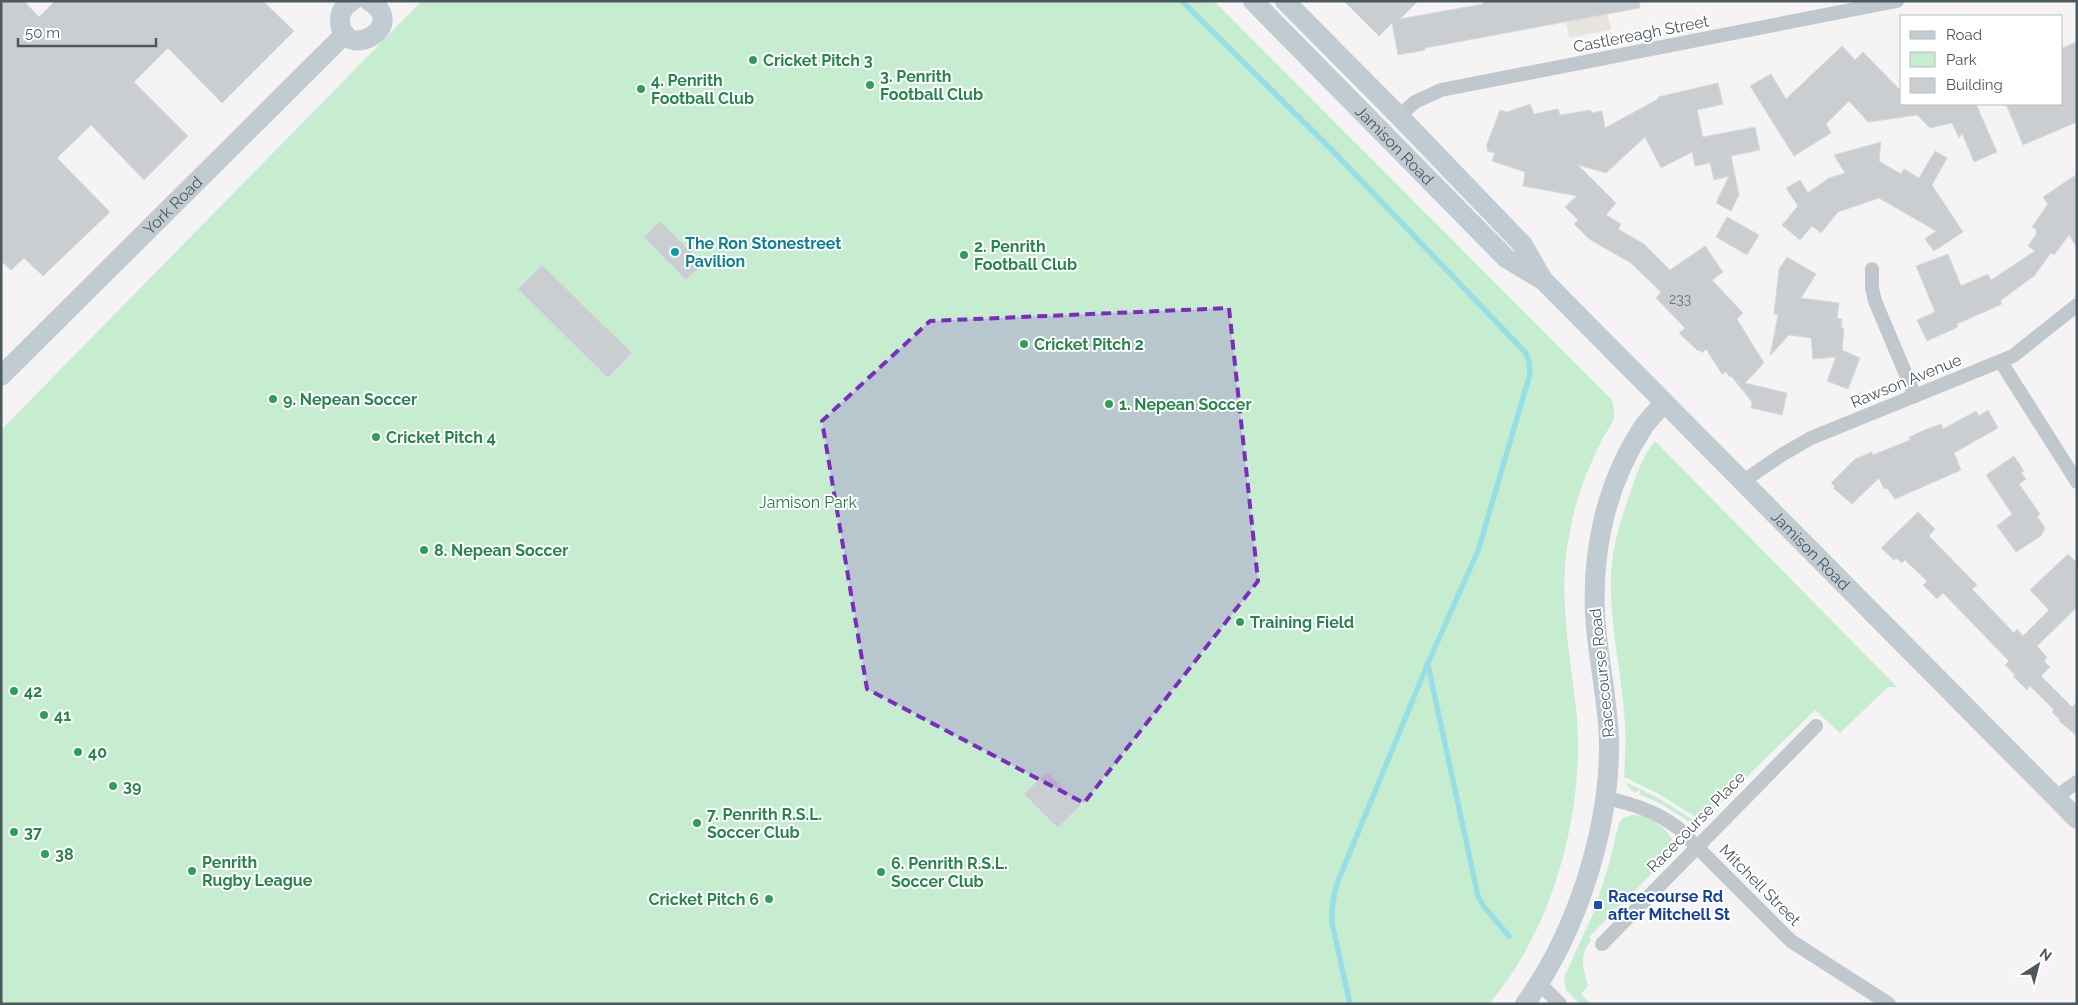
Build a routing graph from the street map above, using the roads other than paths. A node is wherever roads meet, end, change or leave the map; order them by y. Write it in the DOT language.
graph roads {
  1 [pos="1252,1"];
  2 [pos="1285,1"];
  3 [pos="1897,1"];
  4 [pos="374,2"];
  5 [pos="344,4"];
  6 [pos="345,34"];
  7 [pos="1399,116"];
  8 [pos="1872,269"];
  9 [pos="1544,281"];
  10 [pos="2077,305"];
  11 [pos="2001,362"];
  12 [pos="1,376"];
  13 [pos="1915,396"];
  14 [pos="1664,403"];
  15 [pos="1742,482"];
  16 [pos="2077,482"];
  17 [pos="1816,726"];
  18 [pos="2077,782"];
  19 [pos="1606,798"];
  20 [pos="2056,798"];
  21 [pos="2077,819"];
  22 [pos="1696,847"];
  23 [pos="1602,944"];
  24 [pos="1539,983"];
  25 [pos="1525,1004"];
  26 [pos="1560,1004"];
  27 [pos="1889,1004"];
  1 -- 9 [label="main road, Jamison Road"];
  2 -- 7 [label="main road, Jamison Road"];
  3 -- 7 [label="street, Castlereagh Street"];
  4 -- 6 [label="main road"];
  5 -- 6 [label="main road"];
  6 -- 12 [label="main road, York Road"];
  7 -- 9 [label="main road, Jamison Road"];
  8 -- 13 [label="street"];
  9 -- 14 [label="main road, Jamison Road"];
  10 -- 11 [label="street, Rawson Avenue"];
  11 -- 13 [label="street, Rawson Avenue"];
  11 -- 16 [label="street"];
  13 -- 15 [label="street, Rawson Avenue"];
  14 -- 15 [label="main road, Jamison Road"];
  14 -- 19 [label="main road, Racecourse Road"];
  15 -- 20 [label="main road, Jamison Road"];
  17 -- 22 [label="street, Racecourse Place"];
  18 -- 20 [label="street"];
  19 -- 22 [label="street, Mitchell Street"];
  19 -- 24 [label="main road, Racecourse Road"];
  20 -- 21 [label="main road, Jamison Road"];
  22 -- 23 [label="street, Racecourse Place"];
  22 -- 27 [label="street, Mitchell Street"];
  24 -- 25 [label="main road, Racecourse Road"];
  24 -- 26 [label="street"];
}
